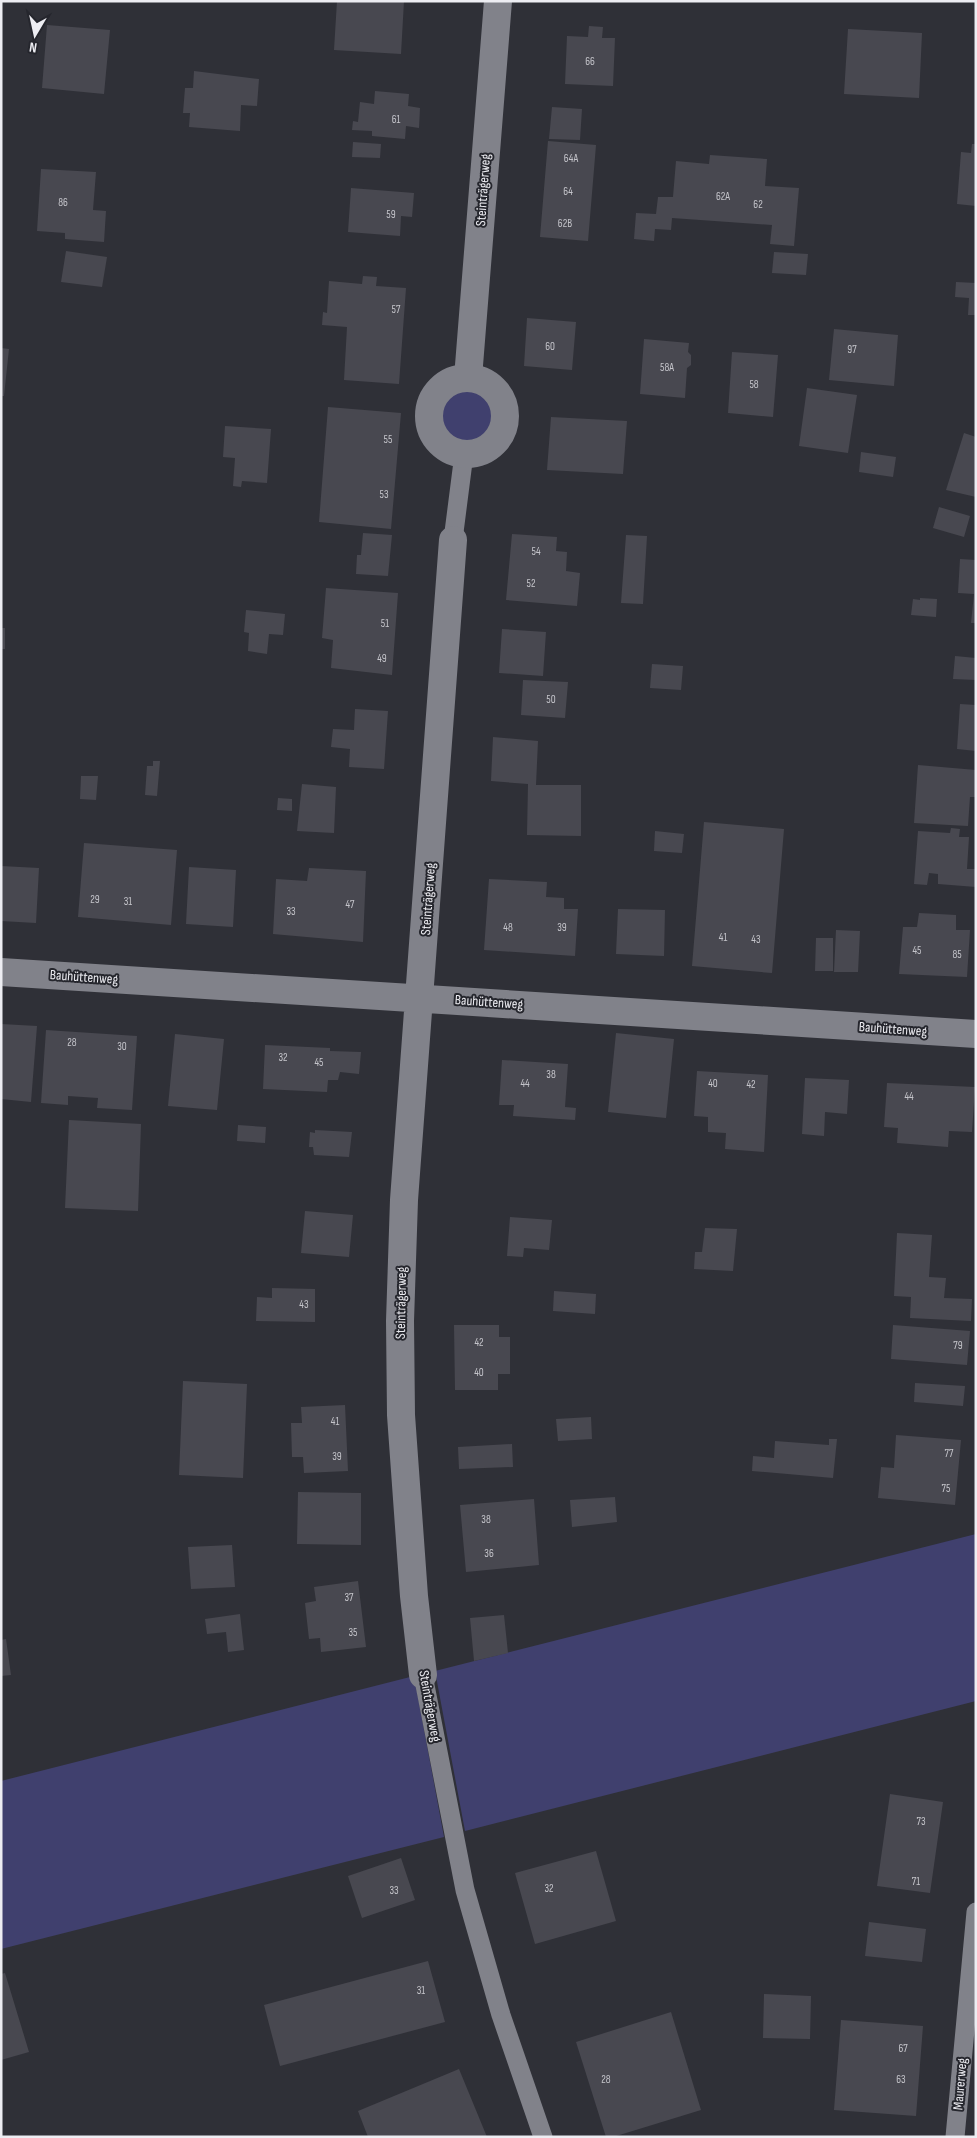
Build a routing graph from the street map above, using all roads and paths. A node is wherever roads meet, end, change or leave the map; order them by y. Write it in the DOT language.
graph roads {
  1 [pos="498,1"];
  2 [pos="468,378"];
  3 [pos="464,454"];
  4 [pos="454,540"];
  5 [pos="1,972"];
  6 [pos="420,998"];
  7 [pos="976,1034"];
  8 [pos="423,1675"];
  9 [pos="976,1912"];
  10 [pos="543,2137"];
  11 [pos="955,2137"];
  1 -- 2 [label="street, Steinträgerweg"];
  2 -- 3 [label="street"];
  2 -- 3 [label="street"];
  3 -- 4 [label="lane, Steinträgerweg"];
  4 -- 6 [label="street, Steinträgerweg"];
  5 -- 6 [label="street, Bauhüttenweg"];
  6 -- 7 [label="street, Bauhüttenweg"];
  6 -- 8 [label="street, Steinträgerweg"];
  8 -- 10 [label="lane, Steinträgerweg"];
  9 -- 11 [label="lane, Maurerweg"];
}
